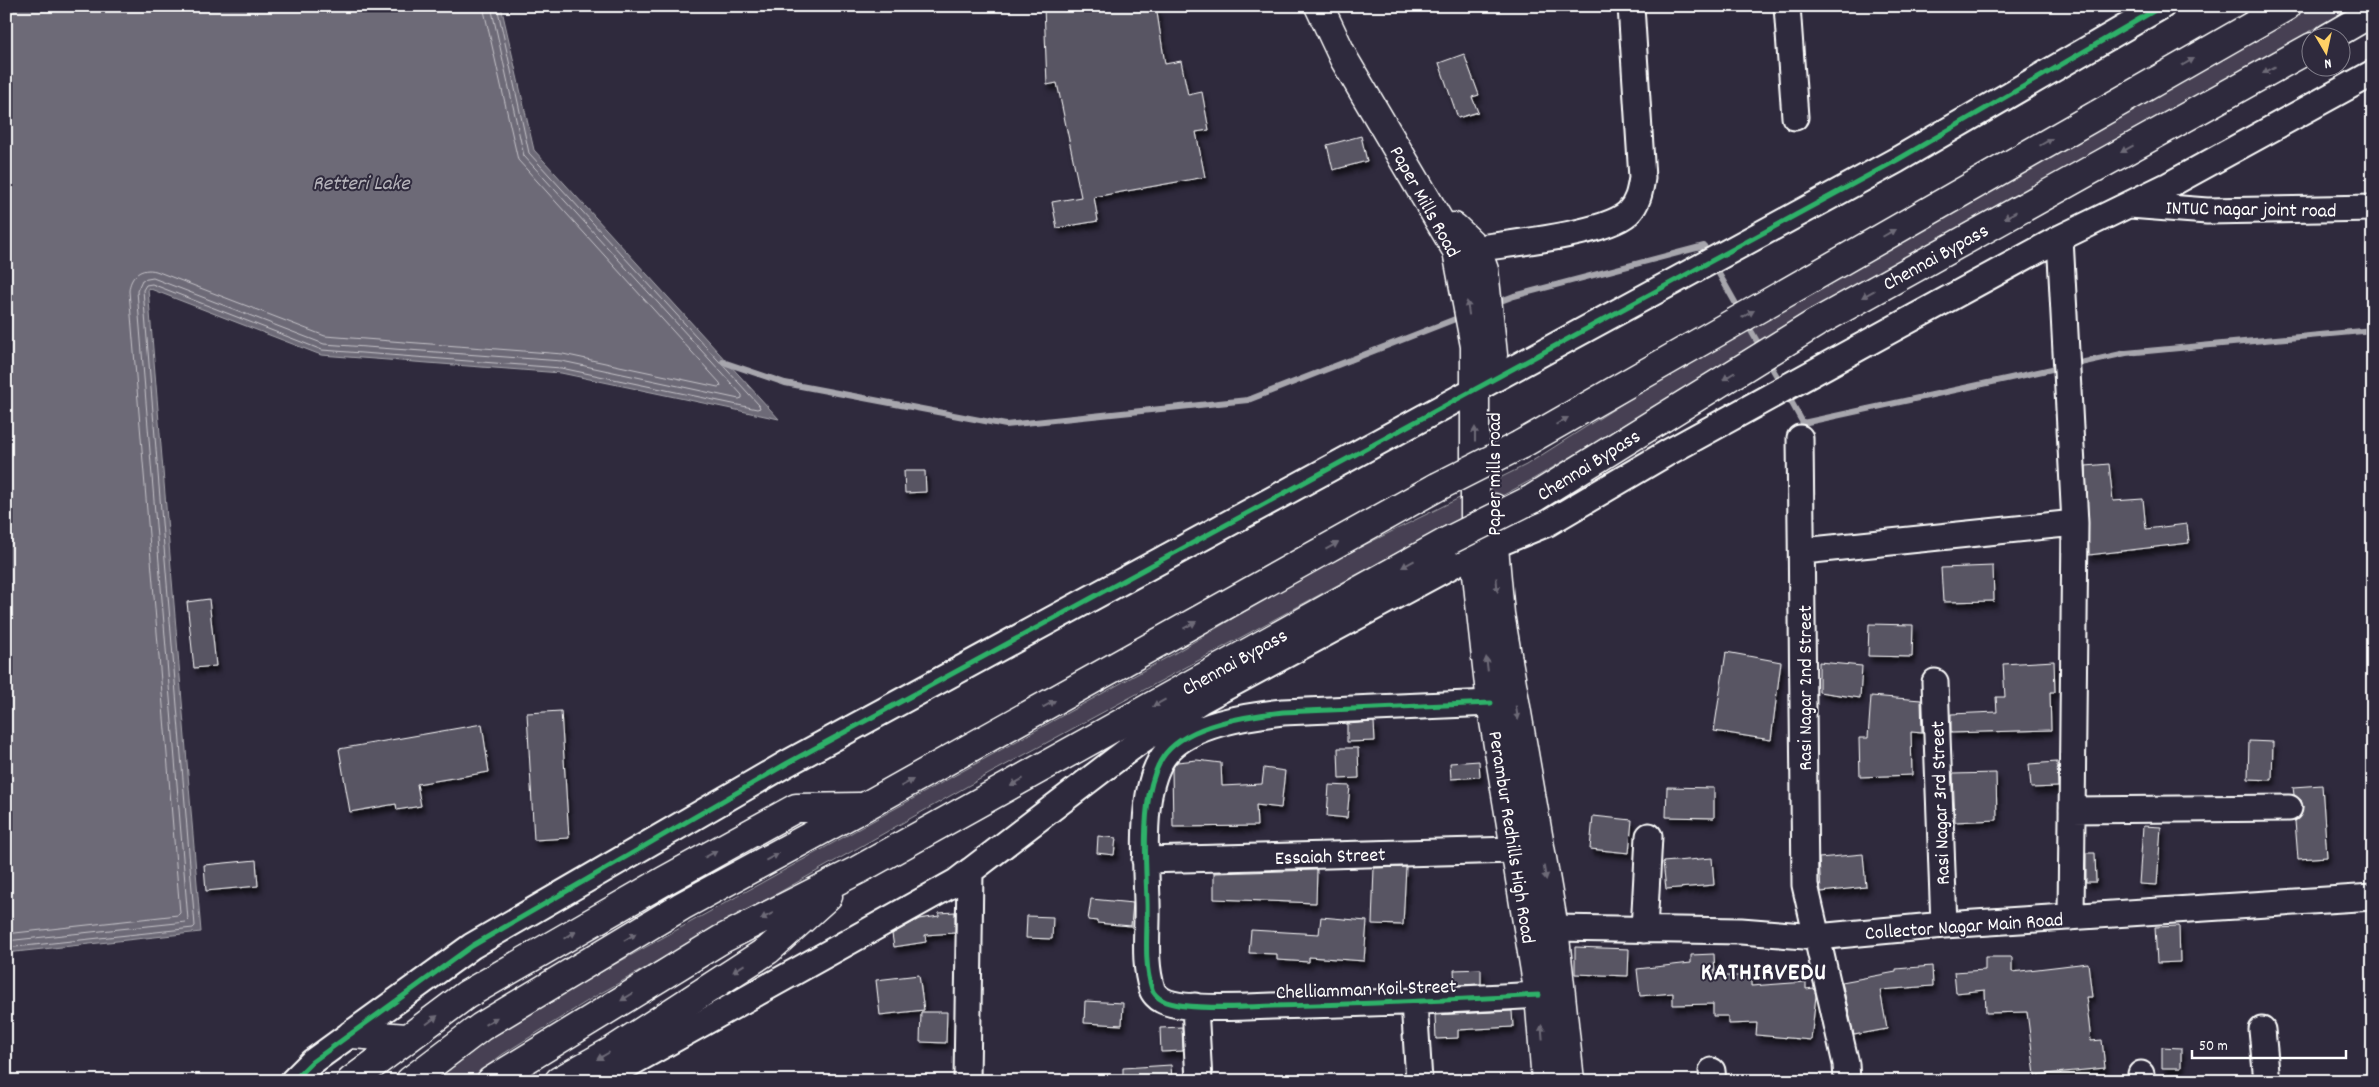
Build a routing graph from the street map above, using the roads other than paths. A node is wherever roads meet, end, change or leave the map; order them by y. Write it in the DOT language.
graph roads {
  1 [pos="1320,6"];
  2 [pos="1631,6"];
  3 [pos="1787,6"];
  4 [pos="2162,6"];
  5 [pos="2287,6"];
  6 [pos="2373,12"];
  7 [pos="2345,28"];
  8 [pos="2302,52"];
  9 [pos="2373,73"];
  10 [pos="1795,117"];
  11 [pos="1432,205"];
  12 [pos="2130,205"];
  13 [pos="2373,208"];
  14 [pos="2060,238"];
  15 [pos="1470,260"];
  16 [pos="1492,381"];
  17 [pos="1800,438"];
  18 [pos="2075,524"];
  19 [pos="1484,550"];
  20 [pos="1803,552"];
  21 [pos="1479,594"];
  22 [pos="1500,614"];
  23 [pos="1934,682"];
  24 [pos="1491,702"];
  25 [pos="864,807"];
  26 [pos="2289,808"];
  27 [pos="2072,810"];
  28 [pos="1649,836"];
  29 [pos="1514,850"];
  30 [pos="1145,860"];
  31 [pos="858,870"];
  32 [pos="970,871"];
  33 [pos="2373,897"];
  34 [pos="2071,917"];
  35 [pos="1944,925"];
  36 [pos="1541,930"];
  37 [pos="1644,930"];
  38 [pos="1817,937"];
  39 [pos="1539,995"];
  40 [pos="1414,1002"];
  41 [pos="1195,1006"];
  42 [pos="2262,1030"];
  43 [pos="352,1034"];
  44 [pos="407,1038"];
  45 [pos="293,1081"];
  46 [pos="351,1081"];
  47 [pos="410,1081"];
  48 [pos="491,1081"];
  49 [pos="559,1081"];
  50 [pos="600,1081"];
  51 [pos="967,1081"];
  52 [pos="1199,1081"];
  53 [pos="1419,1081"];
  54 [pos="1546,1081"];
  55 [pos="1570,1081"];
  56 [pos="1847,1081"];
  57 [pos="2267,1081"];
  1 -- 11 [label="main road, Paper Mills Road"];
  2 -- 15 [label="street"];
  3 -- 10 [label="street"];
  4 -- 16 [label="street"];
  25 -- 5 [label="main road, one-way, bridge"];
  6 -- 7 [label="main road"];
  8 -- 31 [label="main road, Chennai Bypass, one-way, bridge"];
  9 -- 12 [label="street"];
  11 -- 15 [label="main road, Paper mills road"];
  12 -- 13 [label="street, INTUC nagar joint road"];
  12 -- 14 [label="street"];
  14 -- 18 [label="street"];
  14 -- 19 [label="street"];
  15 -- 16 [label="main road, Paper Mills Road"];
  16 -- 19 [label="main road, Paper Mills Road"];
  16 -- 43 [label="street"];
  17 -- 20 [label="street, Rasi Nagar 2nd Street"];
  18 -- 20 [label="street"];
  18 -- 27 [label="street"];
  19 -- 21 [label="main road, Paper Mills Road"];
  19 -- 22 [label="main road, Paper mills road, one-way"];
  19 -- 32 [label="street"];
  20 -- 38 [label="street, Rasi Nagar 2nd Street"];
  24 -- 21 [label="main road, Perambur Redhills High Road, one-way"];
  22 -- 36 [label="main road, Perambur Redhills High Road, one-way"];
  23 -- 35 [label="street, Rasi Nagar 3rd Street"];
  24 -- 29 [label="main road, Perambur Redhills High Road"];
  24 -- 30 [label="street, Chelliamman Koil Street"];
  44 -- 25 [label="main road, one-way"];
  47 -- 25 [label="main road, one-way"];
  26 -- 27 [label="street"];
  27 -- 34 [label="street"];
  28 -- 37 [label="street"];
  29 -- 30 [label="street, Essaiah Street"];
  29 -- 36 [label="main road, Perambur Redhills High Road"];
  30 -- 41 [label="street, Chelliamman Koil Street"];
  31 -- 48 [label="main road, one-way"];
  31 -- 49 [label="main road, one-way"];
  32 -- 50 [label="street"];
  32 -- 51 [label="street"];
  33 -- 34 [label="street, Collector Nagar Main Road"];
  34 -- 35 [label="street, Collector Nagar Main Road"];
  35 -- 38 [label="street, Collector Nagar Main Road"];
  36 -- 37 [label="street, Collector Nagar Main Road"];
  36 -- 39 [label="main road, Perambur Redhills High Road"];
  36 -- 55 [label="main road, Perambur Redhills High Road"];
  37 -- 38 [label="street, Collector Nagar Main Road"];
  38 -- 56 [label="street, Rasi Nagar 2nd Street"];
  39 -- 40 [label="street, Chelliamman Koil Street"];
  54 -- 39 [label="main road, Perambur Redhills High Road, one-way"];
  40 -- 41 [label="street, Chelliamman Koil Street"];
  40 -- 53 [label="street"];
  41 -- 52 [label="street"];
  42 -- 57 [label="street"];
  43 -- 44 [label="main road"];
  43 -- 45 [label="street"];
  44 -- 46 [label="main road"];
}
